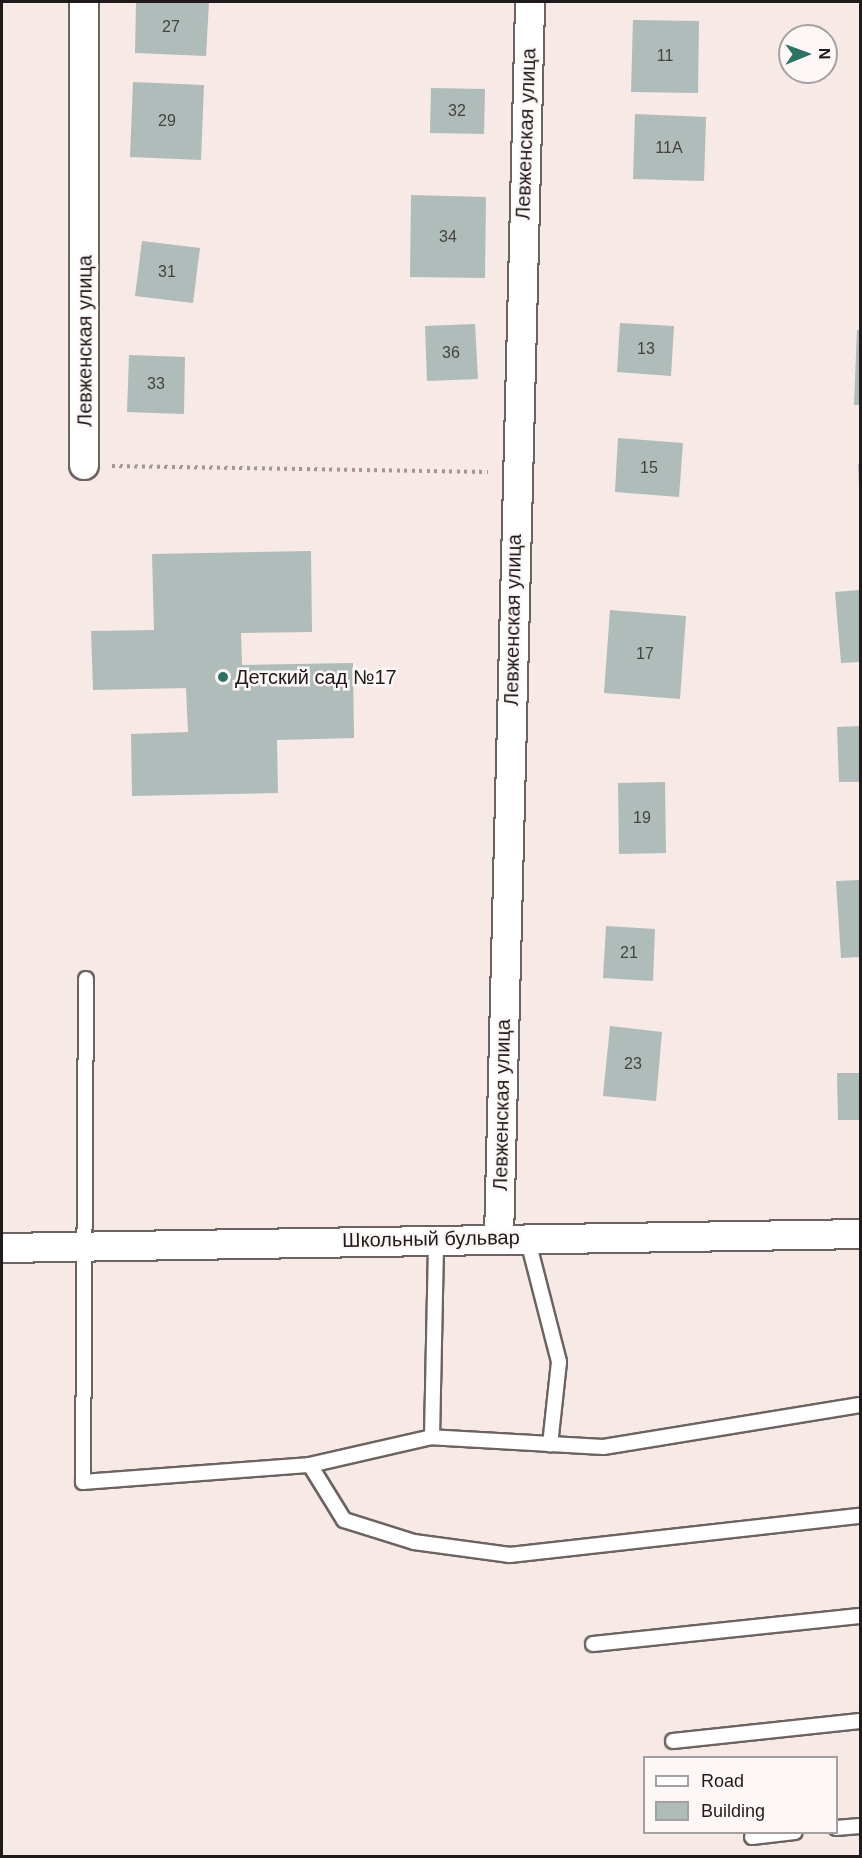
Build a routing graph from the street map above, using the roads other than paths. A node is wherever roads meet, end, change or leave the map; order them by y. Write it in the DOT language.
graph roads {
  1 [pos="84,2"];
  2 [pos="530,2"];
  3 [pos="84,465"];
  4 [pos="86,980"];
  5 [pos="861,1234"];
  6 [pos="499,1238"];
  7 [pos="527,1238"];
  8 [pos="436,1239"];
  9 [pos="85,1246"];
  10 [pos="2,1248"];
  11 [pos="861,1405"];
  12 [pos="432,1437"];
  13 [pos="550,1445"];
  14 [pos="310,1465"];
  15 [pos="861,1516"];
  16 [pos="861,1616"];
  17 [pos="592,1644"];
  18 [pos="861,1721"];
  19 [pos="673,1741"];
  20 [pos="861,1826"];
  21 [pos="838,1828"];
  22 [pos="784,1834"];
  23 [pos="752,1837"];
  1 -- 3 [label="street, Левженская улица"];
  2 -- 6 [label="street, Левженская улица"];
  4 -- 9 [label="lane"];
  5 -- 7 [label="street, Школьный бульвар"];
  6 -- 7 [label="street, Школьный бульвар"];
  6 -- 8 [label="street, Школьный бульвар"];
  7 -- 13 [label="lane"];
  8 -- 9 [label="street, Школьный бульвар"];
  8 -- 12 [label="lane"];
  9 -- 10 [label="street, Школьный бульвар"];
  9 -- 14 [label="lane"];
  11 -- 13 [label="lane"];
  12 -- 13 [label="lane"];
  12 -- 14 [label="lane"];
  14 -- 15 [label="lane"];
  16 -- 17 [label="lane"];
  18 -- 19 [label="lane"];
  20 -- 21 [label="lane"];
  22 -- 23 [label="lane"];
}
